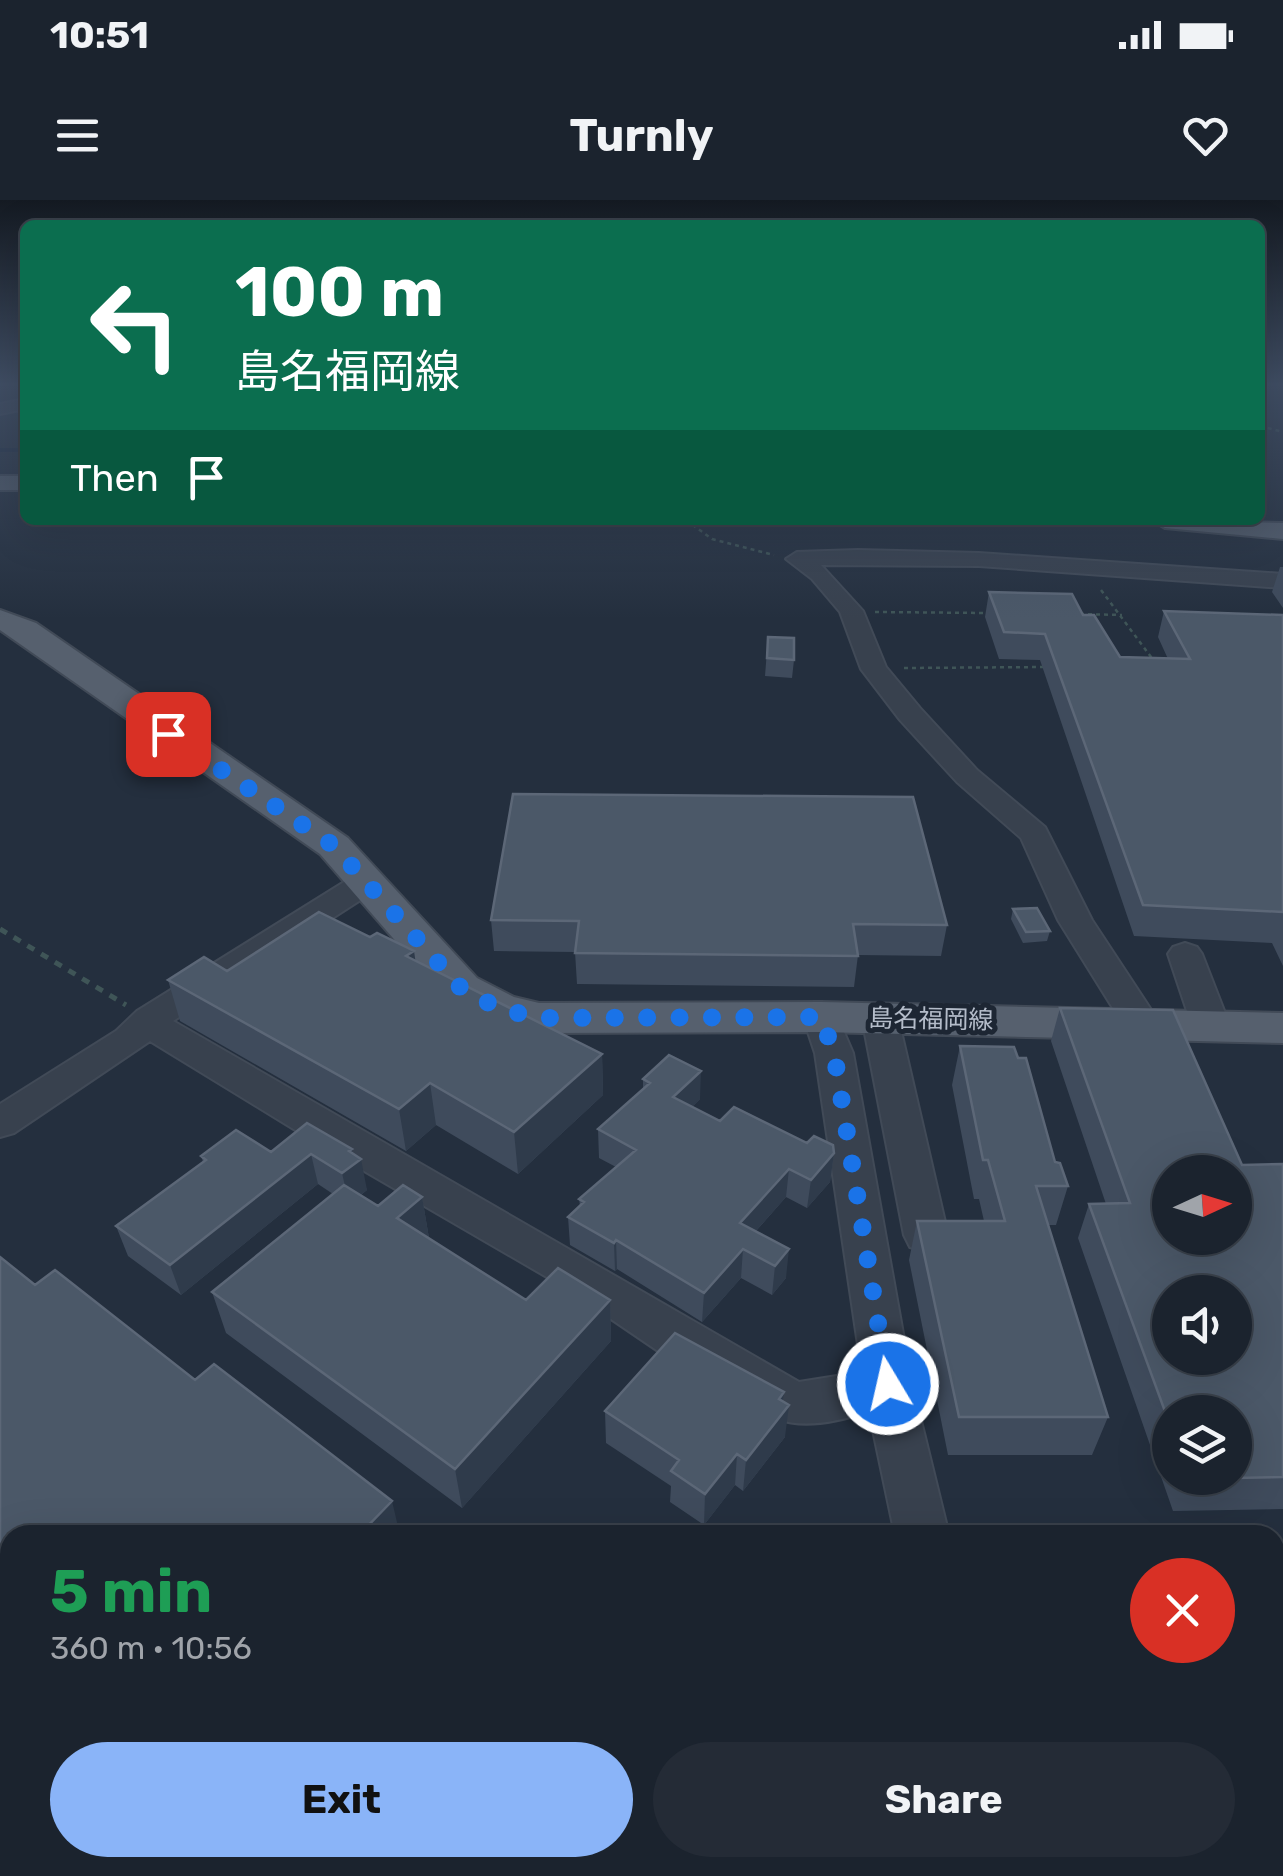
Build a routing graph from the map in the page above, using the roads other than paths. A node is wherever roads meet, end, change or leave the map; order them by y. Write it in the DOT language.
graph roads {
  1 [pos="1218,525"];
  2 [pos="1283,531"];
  3 [pos="1283,581"];
  4 [pos="0,619"];
  5 [pos="368,881"];
  6 [pos="1184,954"];
  7 [pos="821,1017"];
  8 [pos="880,1018"];
  9 [pos="150,1019"];
  10 [pos="1142,1024"];
  11 [pos="1211,1026"];
  12 [pos="1283,1028"];
  13 [pos="0,1123"];
  14 [pos="926,1236"];
  15 [pos="888,1384"];
  16 [pos="920,1525"];
  1 -- 2 [label="main road"];
  3 -- 10 [label="street"];
  4 -- 5 [label="main road, 島名福岡線"];
  5 -- 7 [label="main road, 島名福岡線"];
  5 -- 9 [label="street"];
  6 -- 11 [label="street"];
  7 -- 8 [label="main road, 島名福岡線"];
  7 -- 15 [label="street"];
  8 -- 10 [label="main road, 島名福岡線"];
  8 -- 14 [label="street"];
  9 -- 13 [label="street"];
  9 -- 15 [label="street"];
  10 -- 11 [label="main road, 島名福岡線"];
  11 -- 12 [label="main road, 島名福岡線"];
  15 -- 16 [label="street"];
}
